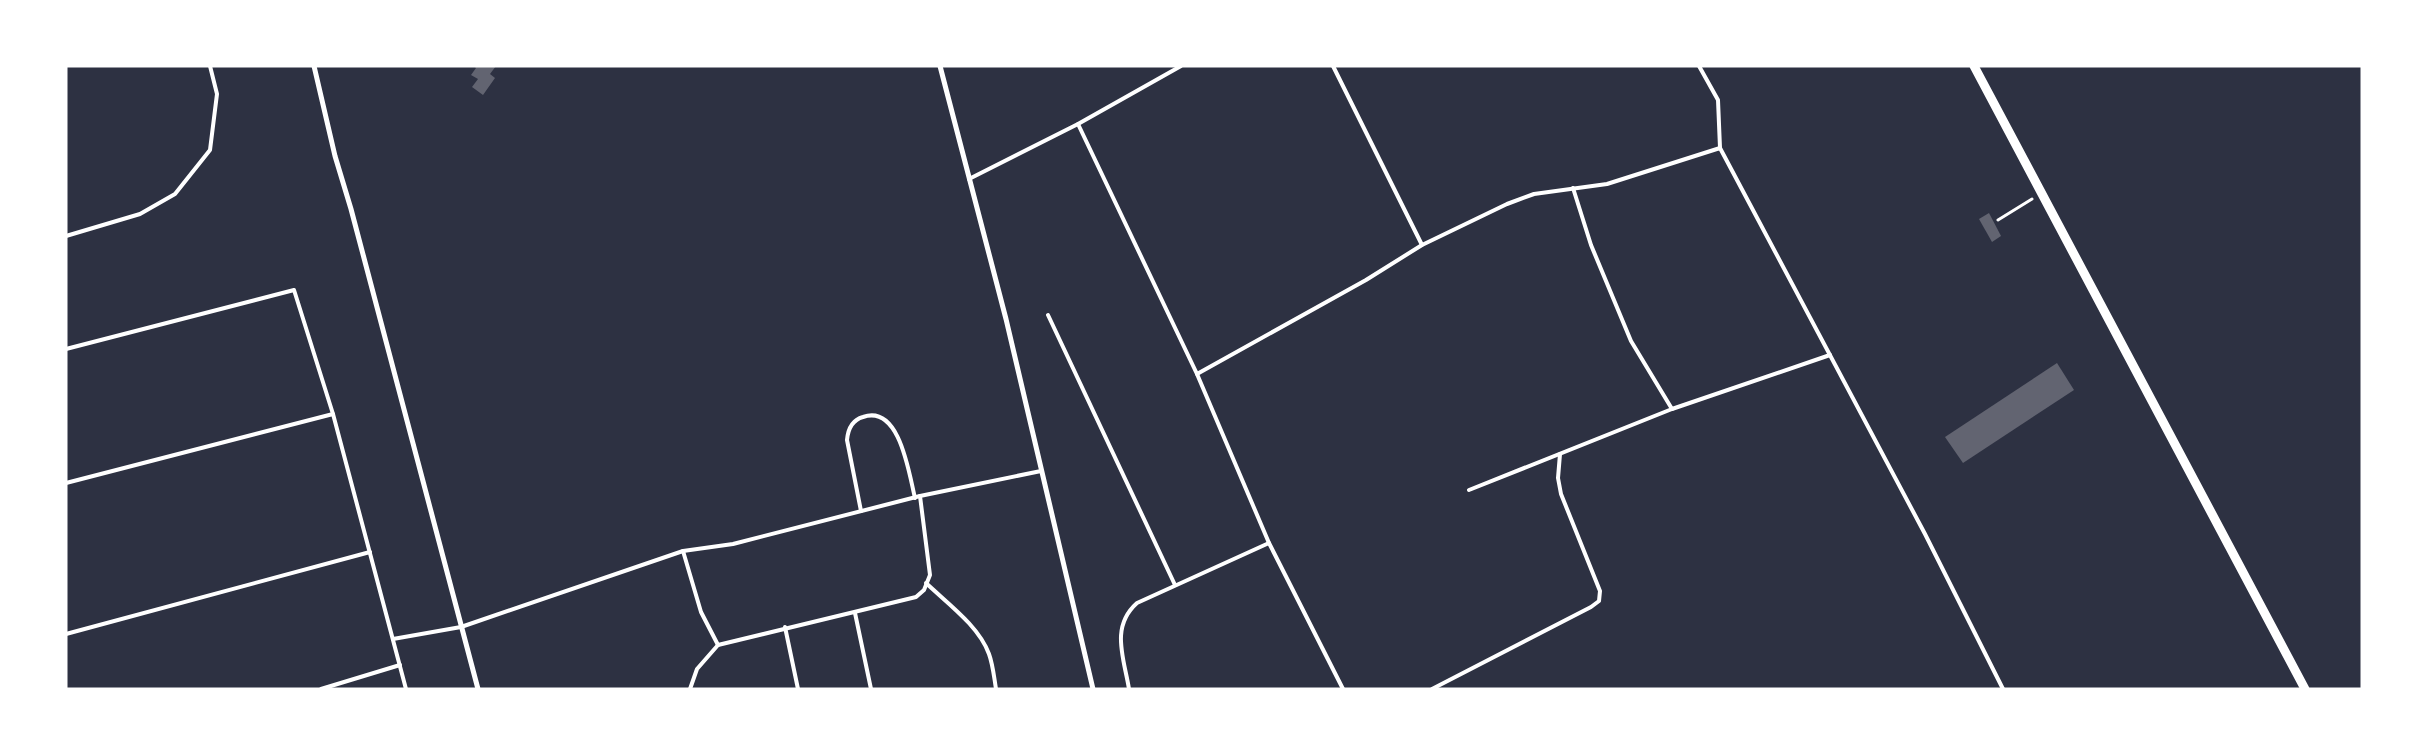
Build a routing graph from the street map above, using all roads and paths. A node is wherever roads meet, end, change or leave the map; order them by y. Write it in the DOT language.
graph roads {
  1 [pos="210,66"];
  2 [pos="314,66"];
  3 [pos="940,66"];
  4 [pos="1182,66"];
  5 [pos="1333,66"];
  6 [pos="1699,66"];
  7 [pos="1974,66"];
  8 [pos="1078,124"];
  9 [pos="1720,148"];
  10 [pos="969,178"];
  11 [pos="1573,188"];
  12 [pos="2041,194"];
  13 [pos="1998,220"];
  14 [pos="66,236"];
  15 [pos="1422,245"];
  16 [pos="1048,315"];
  17 [pos="66,349"];
  18 [pos="1830,355"];
  19 [pos="1197,374"];
  20 [pos="1672,409"];
  21 [pos="333,414"];
  22 [pos="1560,454"];
  23 [pos="1041,471"];
  24 [pos="66,483"];
  25 [pos="1469,490"];
  26 [pos="917,497"];
  27 [pos="861,511"];
  28 [pos="1269,543"];
  29 [pos="683,551"];
  30 [pos="370,552"];
  31 [pos="926,583"];
  32 [pos="1175,585"];
  33 [pos="855,613"];
  34 [pos="461,627"];
  35 [pos="785,628"];
  36 [pos="66,634"];
  37 [pos="393,639"];
  38 [pos="718,645"];
  39 [pos="400,666"];
  40 [pos="321,689"];
  41 [pos="406,689"];
  42 [pos="478,689"];
  43 [pos="690,689"];
  44 [pos="798,689"];
  45 [pos="871,689"];
  46 [pos="996,689"];
  47 [pos="1093,689"];
  48 [pos="1129,689"];
  49 [pos="1343,689"];
  50 [pos="1432,689"];
  51 [pos="2003,689"];
  52 [pos="2305,689"];
  1 -- 14 [label="lane"];
  2 -- 34 [label="street"];
  3 -- 10 [label="street"];
  4 -- 8 [label="lane"];
  5 -- 15 [label="lane"];
  6 -- 9 [label="lane"];
  7 -- 12 [label="street"];
  8 -- 10 [label="lane"];
  8 -- 19 [label="lane"];
  9 -- 11 [label="lane"];
  9 -- 18 [label="lane"];
  10 -- 23 [label="street"];
  11 -- 15 [label="lane"];
  11 -- 20 [label="lane"];
  12 -- 13 [label="path"];
  12 -- 52 [label="street"];
  15 -- 19 [label="lane"];
  16 -- 32 [label="lane"];
  17 -- 21 [label="lane"];
  18 -- 20 [label="lane"];
  18 -- 51 [label="lane"];
  19 -- 28 [label="lane"];
  20 -- 22 [label="lane"];
  21 -- 24 [label="lane"];
  21 -- 30 [label="lane"];
  22 -- 25 [label="lane"];
  22 -- 50 [label="lane"];
  23 -- 26 [label="lane"];
  23 -- 47 [label="street"];
  26 -- 27 [label="lane"];
  26 -- 27 [label="lane"];
  26 -- 31 [label="lane"];
  27 -- 29 [label="lane"];
  28 -- 32 [label="lane"];
  28 -- 49 [label="lane"];
  29 -- 34 [label="lane"];
  29 -- 38 [label="lane"];
  30 -- 36 [label="lane"];
  30 -- 37 [label="lane"];
  31 -- 33 [label="lane"];
  31 -- 46 [label="lane"];
  32 -- 48 [label="lane"];
  33 -- 35 [label="lane"];
  33 -- 45 [label="lane"];
  34 -- 37 [label="lane"];
  34 -- 42 [label="street"];
  35 -- 38 [label="lane"];
  35 -- 44 [label="lane"];
  37 -- 39 [label="lane"];
  38 -- 43 [label="lane"];
  39 -- 40 [label="lane"];
  39 -- 41 [label="lane"];
}
